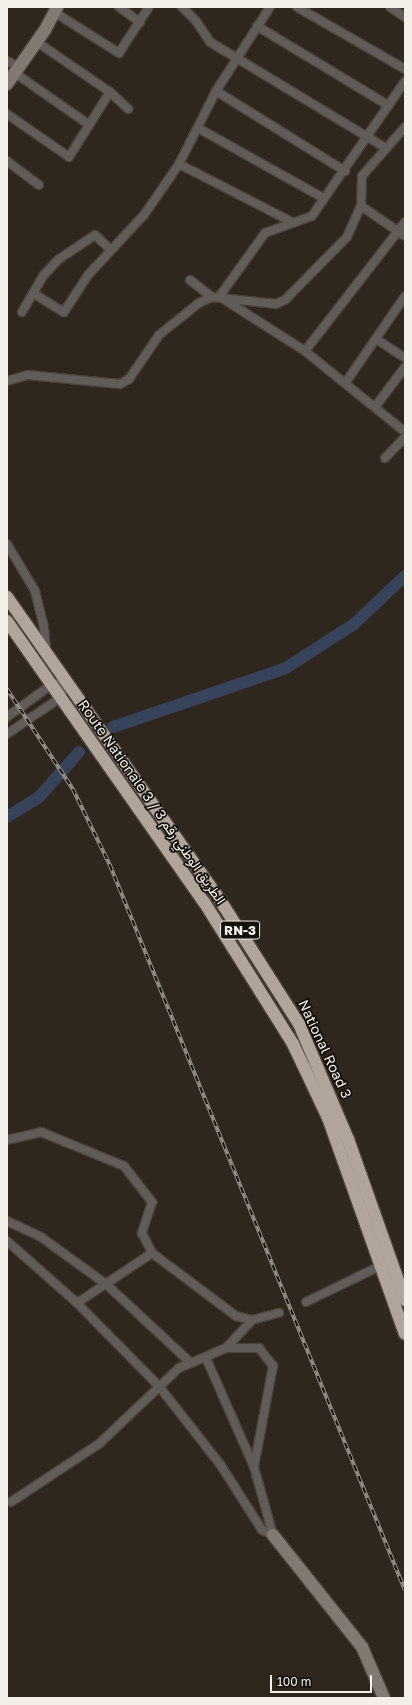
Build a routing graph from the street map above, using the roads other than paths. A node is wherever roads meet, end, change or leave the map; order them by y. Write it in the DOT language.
graph roads {
  1 [pos="119,7"];
  2 [pos="149,7"];
  3 [pos="182,7"];
  4 [pos="270,7"];
  5 [pos="297,7"];
  6 [pos="390,7"];
  7 [pos="56,9"];
  8 [pos="403,12"];
  9 [pos="140,22"];
  10 [pos="257,26"];
  11 [pos="37,42"];
  12 [pos="236,58"];
  13 [pos="7,61"];
  14 [pos="405,69"];
  15 [pos="17,70"];
  16 [pos="405,81"];
  17 [pos="7,84"];
  18 [pos="216,90"];
  19 [pos="110,92"];
  20 [pos="389,106"];
  21 [pos="128,109"];
  22 [pos="7,114"];
  23 [pos="88,124"];
  24 [pos="405,127"];
  25 [pos="198,128"];
  26 [pos="368,138"];
  27 [pos="386,148"];
  28 [pos="7,161"];
  29 [pos="179,164"];
  30 [pos="345,171"];
  31 [pos="38,185"];
  32 [pos="324,198"];
  33 [pos="361,206"];
  34 [pos="292,222"];
  35 [pos="405,222"];
  36 [pos="402,234"];
  37 [pos="110,249"];
  38 [pos="190,280"];
  39 [pos="34,293"];
  40 [pos="405,296"];
  41 [pos="217,297"];
  42 [pos="22,312"];
  43 [pos="376,339"];
  44 [pos="305,351"];
  45 [pos="405,358"];
  46 [pos="405,366"];
  47 [pos="7,382"];
  48 [pos="346,382"];
  49 [pos="376,407"];
  50 [pos="405,432"];
  51 [pos="405,437"];
  52 [pos="385,458"];
  53 [pos="7,544"];
  54 [pos="7,597"];
  55 [pos="7,621"];
  56 [pos="46,650"];
  57 [pos="67,681"];
  58 [pos="51,685"];
  59 [pos="60,698"];
  60 [pos="7,717"];
  61 [pos="7,734"];
  62 [pos="7,1140"];
  63 [pos="7,1221"];
  64 [pos="7,1241"];
  65 [pos="152,1253"];
  66 [pos="385,1264"];
  67 [pos="106,1284"];
  68 [pos="405,1300"];
  69 [pos="306,1302"];
  70 [pos="77,1303"];
  71 [pos="279,1313"];
  72 [pos="252,1320"];
  73 [pos="405,1334"];
  74 [pos="226,1348"];
  75 [pos="206,1358"];
  76 [pos="191,1363"];
  77 [pos="158,1386"];
  78 [pos="254,1467"];
  79 [pos="10,1502"];
  80 [pos="273,1535"];
  81 [pos="384,1698"];
  1 -- 9 [label="street"];
  2 -- 9 [label="street"];
  3 -- 12 [label="street"];
  4 -- 10 [label="street"];
  5 -- 14 [label="street"];
  6 -- 8 [label="street"];
  7 -- 9 [label="street"];
  7 -- 11 [label="street"];
  10 -- 12 [label="street"];
  10 -- 20 [label="street"];
  11 -- 15 [label="street"];
  11 -- 19 [label="street"];
  12 -- 18 [label="street"];
  12 -- 26 [label="street"];
  13 -- 15 [label="street"];
  15 -- 17 [label="street"];
  15 -- 23 [label="street"];
  16 -- 20 [label="street"];
  18 -- 25 [label="street"];
  18 -- 30 [label="street"];
  19 -- 21 [label="street"];
  19 -- 23 [label="street"];
  20 -- 26 [label="street"];
  22 -- 23 [label="street"];
  24 -- 27 [label="street"];
  25 -- 29 [label="street"];
  25 -- 32 [label="street"];
  26 -- 27 [label="street"];
  26 -- 30 [label="street"];
  27 -- 33 [label="street"];
  28 -- 31 [label="street"];
  29 -- 34 [label="street"];
  29 -- 37 [label="street"];
  30 -- 32 [label="street"];
  32 -- 34 [label="street"];
  33 -- 36 [label="street"];
  33 -- 41 [label="street"];
  34 -- 41 [label="street"];
  35 -- 36 [label="street"];
  36 -- 44 [label="street"];
  37 -- 39 [label="street"];
  37 -- 39 [label="street"];
  38 -- 41 [label="street"];
  39 -- 42 [label="street"];
  40 -- 43 [label="street"];
  41 -- 44 [label="street"];
  41 -- 47 [label="street"];
  43 -- 45 [label="street"];
  43 -- 48 [label="street"];
  44 -- 48 [label="street"];
  46 -- 49 [label="street"];
  48 -- 49 [label="street"];
  49 -- 50 [label="street"];
  51 -- 52 [label="street"];
  53 -- 56 [label="street"];
  54 -- 56 [label="highway, National Road 3 / RN-3"];
  55 -- 58 [label="highway, Route Nationale 3 / الطريق الوطني رقم 3 / RN-3"];
  56 -- 57 [label="highway, National Road 3 / RN-3"];
  57 -- 58 [label="street"];
  57 -- 59 [label="street"];
  57 -- 66 [label="highway, National Road 3 / RN-3"];
  58 -- 59 [label="highway, Route Nationale 3 / الطريق الوطني رقم 3 / RN-3"];
  58 -- 60 [label="street"];
  59 -- 61 [label="street"];
  59 -- 66 [label="highway, Route Nationale 3 / الطريق الوطني رقم 3 / RN-3"];
  62 -- 65 [label="street"];
  63 -- 67 [label="street"];
  64 -- 70 [label="street"];
  65 -- 67 [label="street"];
  65 -- 72 [label="street"];
  66 -- 68 [label="highway, National Road 3 / RN-3"];
  66 -- 69 [label="street"];
  66 -- 73 [label="highway, Route Nationale 3 / الطريق الوطني رقم 3 / RN-3"];
  67 -- 70 [label="street"];
  67 -- 76 [label="street"];
  70 -- 77 [label="street"];
  71 -- 72 [label="street"];
  72 -- 74 [label="street"];
  74 -- 75 [label="street"];
  74 -- 78 [label="street"];
  75 -- 76 [label="street"];
  75 -- 78 [label="street"];
  76 -- 77 [label="street"];
  77 -- 79 [label="street"];
  77 -- 80 [label="street"];
  78 -- 80 [label="street"];
  80 -- 81 [label="street"];
}
